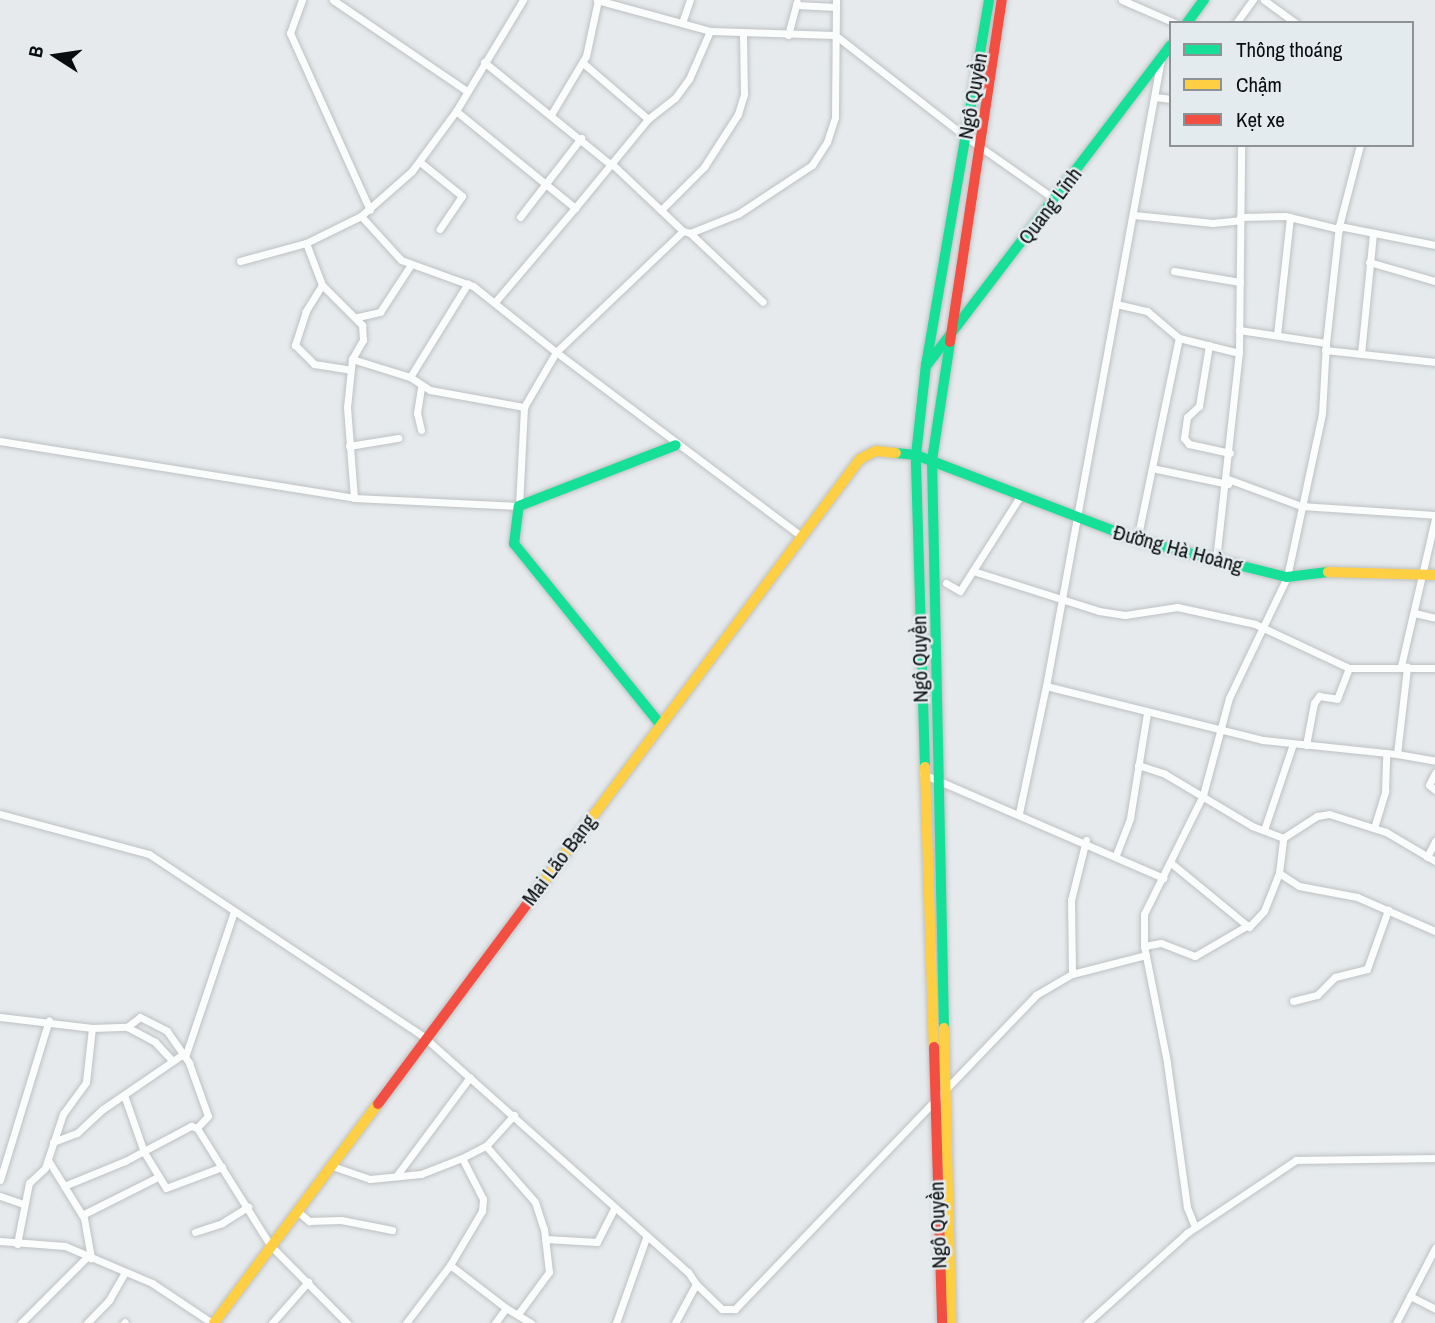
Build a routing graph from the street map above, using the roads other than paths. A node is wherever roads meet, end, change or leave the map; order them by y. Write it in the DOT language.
graph roads {
  1 [pos="302,0"];
  2 [pos="333,0"];
  3 [pos="523,0"];
  4 [pos="598,0"];
  5 [pos="690,0"];
  6 [pos="989,0"];
  7 [pos="1002,0"];
  8 [pos="1122,0"];
  9 [pos="1204,0"];
  10 [pos="1254,0"];
  11 [pos="1264,0"];
  12 [pos="796,2"];
  13 [pos="836,3"];
  14 [pos="682,20"];
  15 [pos="1170,21"];
  16 [pos="1188,21"];
  17 [pos="1238,21"];
  18 [pos="1293,21"];
  19 [pos="710,31"];
  20 [pos="743,34"];
  21 [pos="788,35"];
  22 [pos="835,35"];
  23 [pos="1169,48"];
  24 [pos="1161,58"];
  25 [pos="484,62"];
  26 [pos="583,63"];
  27 [pos="467,91"];
  28 [pos="1155,97"];
  29 [pos="1169,99"];
  30 [pos="456,111"];
  31 [pos="552,113"];
  32 [pos="648,119"];
  33 [pos="966,137"];
  34 [pos="581,138"];
  35 [pos="978,144"];
  36 [pos="1241,147"];
  37 [pos="1359,147"];
  38 [pos="419,162"];
  39 [pos="611,163"];
  40 [pos="543,185"];
  41 [pos="1056,200"];
  42 [pos="575,208"];
  43 [pos="370,210"];
  44 [pos="661,210"];
  45 [pos="1134,215"];
  46 [pos="361,216"];
  47 [pos="520,217"];
  48 [pos="1290,217"];
  49 [pos="1240,218"];
  50 [pos="1339,227"];
  51 [pos="440,229"];
  52 [pos="687,232"];
  53 [pos="1373,233"];
  54 [pos="306,243"];
  55 [pos="1435,245"];
  56 [pos="240,261"];
  57 [pos="1369,262"];
  58 [pos="410,266"];
  59 [pos="1174,271"];
  60 [pos="1435,281"];
  61 [pos="1240,282"];
  62 [pos="468,283"];
  63 [pos="322,285"];
  64 [pos="495,302"];
  65 [pos="763,302"];
  66 [pos="1116,304"];
  67 [pos="358,317"];
  68 [pos="1239,330"];
  69 [pos="1277,335"];
  70 [pos="1179,338"];
  71 [pos="947,341"];
  72 [pos="1209,345"];
  73 [pos="1325,346"];
  74 [pos="556,352"];
  75 [pos="1239,353"];
  76 [pos="1361,354"];
  77 [pos="352,359"];
  78 [pos="1435,362"];
  79 [pos="926,365"];
  80 [pos="351,370"];
  81 [pos="410,377"];
  82 [pos="421,388"];
  83 [pos="524,407"];
  84 [pos="421,430"];
  85 [pos="398,438"];
  86 [pos="0,441"];
  87 [pos="676,445"];
  88 [pos="349,446"];
  89 [pos="1230,453"];
  90 [pos="916,455"];
  91 [pos="932,460"];
  92 [pos="1152,468"];
  93 [pos="1228,481"];
  94 [pos="354,498"];
  95 [pos="1019,498"];
  96 [pos="519,506"];
  97 [pos="1305,507"];
  98 [pos="1435,517"];
  99 [pos="1073,518"];
  100 [pos="800,535"];
  101 [pos="1137,541"];
  102 [pos="1216,560"];
  103 [pos="973,571"];
  104 [pos="1423,573"];
  105 [pos="1435,575"];
  106 [pos="1287,577"];
  107 [pos="946,583"];
  108 [pos="1060,602"];
  109 [pos="1414,613"];
  110 [pos="1435,618"];
  111 [pos="1263,626"];
  112 [pos="1404,666"];
  113 [pos="1349,668"];
  114 [pos="1435,668"];
  115 [pos="1046,686"];
  116 [pos="1147,713"];
  117 [pos="660,724"];
  118 [pos="1222,729"];
  119 [pos="1293,744"];
  120 [pos="1306,746"];
  121 [pos="1386,753"];
  122 [pos="1397,754"];
  123 [pos="1435,761"];
  124 [pos="1138,765"];
  125 [pos="1435,773"];
  126 [pos="923,774"];
  127 [pos="938,777"];
  128 [pos="1435,790"];
  129 [pos="1203,795"];
  130 [pos="1019,813"];
  131 [pos="0,814"];
  132 [pos="1374,828"];
  133 [pos="1264,830"];
  134 [pos="1283,838"];
  135 [pos="1086,841"];
  136 [pos="1435,841"];
  137 [pos="1116,855"];
  138 [pos="1431,859"];
  139 [pos="1171,863"];
  140 [pos="1279,873"];
  141 [pos="1163,878"];
  142 [pos="1388,910"];
  143 [pos="234,911"];
  144 [pos="1248,925"];
  145 [pos="1435,931"];
  146 [pos="1144,946"];
  147 [pos="1146,955"];
  148 [pos="1072,974"];
  149 [pos="1293,1001"];
  150 [pos="0,1017"];
  151 [pos="49,1020"];
  152 [pos="127,1027"];
  153 [pos="92,1028"];
  154 [pos="424,1037"];
  155 [pos="184,1056"];
  156 [pos="173,1061"];
  157 [pos="470,1077"];
  158 [pos="946,1088"];
  159 [pos="124,1095"];
  160 [pos="933,1099"];
  161 [pos="513,1115"];
  162 [pos="197,1128"];
  163 [pos="53,1142"];
  164 [pos="486,1146"];
  165 [pos="144,1152"];
  166 [pos="0,1157"];
  167 [pos="1435,1157"];
  168 [pos="462,1158"];
  169 [pos="9,1159"];
  170 [pos="48,1160"];
  171 [pos="332,1166"];
  172 [pos="222,1167"];
  173 [pos="397,1175"];
  174 [pos="158,1177"];
  175 [pos="0,1180"];
  176 [pos="64,1186"];
  177 [pos="0,1196"];
  178 [pos="23,1204"];
  179 [pos="248,1206"];
  180 [pos="614,1208"];
  181 [pos="297,1211"];
  182 [pos="82,1214"];
  183 [pos="1195,1227"];
  184 [pos="392,1230"];
  185 [pos="195,1232"];
  186 [pos="646,1238"];
  187 [pos="545,1239"];
  188 [pos="0,1241"];
  189 [pos="18,1244"];
  190 [pos="270,1245"];
  191 [pos="1435,1248"];
  192 [pos="90,1257"];
  193 [pos="450,1265"];
  194 [pos="125,1272"];
  195 [pos="307,1282"];
  196 [pos="696,1284"];
  197 [pos="1410,1296"];
  198 [pos="506,1308"];
  199 [pos="1435,1309"];
  200 [pos="518,1314"];
  201 [pos="21,1323"];
  202 [pos="87,1323"];
  203 [pos="213,1323"];
  204 [pos="272,1323"];
  205 [pos="347,1323"];
  206 [pos="405,1323"];
  207 [pos="495,1323"];
  208 [pos="530,1323"];
  209 [pos="615,1323"];
  210 [pos="675,1323"];
  211 [pos="942,1323"];
  212 [pos="951,1323"];
  213 [pos="1087,1323"];
  214 [pos="1396,1323"];
  1 -- 43 [label="street"];
  2 -- 27 [label="street"];
  3 -- 25 [label="street"];
  4 -- 14 [label="street"];
  4 -- 26 [label="street"];
  5 -- 14 [label="street"];
  6 -- 33 [label="main road, Ngô Quyền"];
  7 -- 35 [label="main road, Ngô Quyền"];
  8 -- 15 [label="street"];
  9 -- 16 [label="main road"];
  10 -- 17 [label="street"];
  11 -- 18 [label="street"];
  12 -- 13 [label="street"];
  12 -- 21 [label="street"];
  13 -- 22 [label="street"];
  14 -- 19 [label="street"];
  19 -- 20 [label="street"];
  19 -- 32 [label="street"];
  20 -- 21 [label="street"];
  20 -- 44 [label="street"];
  21 -- 22 [label="street"];
  22 -- 33 [label="street"];
  22 -- 52 [label="street"];
  23 -- 24 [label="main road, Quang Lĩnh"];
  24 -- 28 [label="street"];
  24 -- 41 [label="main road, Quang Lĩnh"];
  25 -- 27 [label="street"];
  25 -- 31 [label="street"];
  26 -- 31 [label="street"];
  26 -- 32 [label="street"];
  27 -- 30 [label="street"];
  28 -- 29 [label="street"];
  28 -- 45 [label="street"];
  30 -- 38 [label="street"];
  30 -- 40 [label="street"];
  31 -- 34 [label="street"];
  32 -- 39 [label="street"];
  33 -- 35 [label="street"];
  33 -- 79 [label="main road, Ngô Quyền"];
  34 -- 39 [label="street"];
  34 -- 40 [label="street"];
  35 -- 41 [label="street"];
  35 -- 71 [label="main road, Ngô Quyền"];
  36 -- 49 [label="street"];
  37 -- 50 [label="street"];
  38 -- 43 [label="street"];
  38 -- 51 [label="street"];
  39 -- 42 [label="street"];
  39 -- 44 [label="street"];
  40 -- 42 [label="street"];
  40 -- 47 [label="street"];
  41 -- 71 [label="main road, Quang Lĩnh"];
  42 -- 64 [label="street"];
  43 -- 46 [label="street"];
  44 -- 52 [label="street"];
  45 -- 49 [label="street"];
  45 -- 66 [label="street"];
  46 -- 54 [label="street"];
  46 -- 58 [label="street"];
  48 -- 49 [label="street"];
  48 -- 50 [label="street"];
  48 -- 69 [label="street"];
  49 -- 61 [label="street"];
  50 -- 53 [label="street"];
  50 -- 73 [label="street"];
  52 -- 65 [label="street"];
  52 -- 74 [label="street"];
  53 -- 55 [label="street"];
  53 -- 57 [label="street"];
  54 -- 56 [label="street"];
  54 -- 63 [label="street"];
  57 -- 60 [label="street"];
  57 -- 76 [label="street"];
  58 -- 62 [label="street"];
  58 -- 67 [label="street"];
  59 -- 61 [label="street"];
  61 -- 68 [label="street"];
  62 -- 64 [label="street"];
  62 -- 81 [label="street"];
  63 -- 67 [label="street"];
  63 -- 80 [label="street"];
  64 -- 74 [label="street"];
  66 -- 70 [label="street"];
  66 -- 99 [label="street"];
  67 -- 77 [label="street"];
  68 -- 69 [label="street"];
  68 -- 75 [label="street"];
  69 -- 73 [label="street"];
  70 -- 72 [label="street"];
  70 -- 92 [label="street"];
  71 -- 79 [label="main road, Quang Lĩnh"];
  71 -- 91 [label="main road, Ngô Quyền"];
  72 -- 75 [label="street"];
  72 -- 89 [label="street"];
  73 -- 76 [label="street"];
  73 -- 97 [label="street"];
  74 -- 83 [label="street"];
  74 -- 87 [label="street"];
  75 -- 89 [label="street"];
  76 -- 78 [label="street"];
  77 -- 80 [label="street"];
  77 -- 81 [label="street"];
  79 -- 90 [label="main road, Ngô Quyền"];
  80 -- 88 [label="street"];
  81 -- 82 [label="street"];
  82 -- 83 [label="street"];
  82 -- 84 [label="street"];
  83 -- 96 [label="street"];
  85 -- 88 [label="street"];
  86 -- 94 [label="street"];
  87 -- 96 [label="main road"];
  87 -- 100 [label="street"];
  88 -- 94 [label="street"];
  89 -- 93 [label="street"];
  90 -- 91 [label="main road, Mai Lão Bạng"];
  90 -- 100 [label="main road, Mai Lão Bạng"];
  90 -- 126 [label="main road, Ngô Quyền"];
  91 -- 95 [label="main road, Đường Hà Hoàng"];
  91 -- 127 [label="main road, Ngô Quyền"];
  92 -- 93 [label="street"];
  92 -- 101 [label="street"];
  93 -- 97 [label="street"];
  93 -- 102 [label="street"];
  94 -- 96 [label="street"];
  95 -- 99 [label="main road, Đường Hà Hoàng"];
  95 -- 103 [label="street"];
  96 -- 117 [label="main road"];
  97 -- 98 [label="street"];
  97 -- 106 [label="street"];
  98 -- 104 [label="street"];
  99 -- 101 [label="main road, Đường Hà Hoàng"];
  99 -- 108 [label="street"];
  100 -- 117 [label="main road, Mai Lão Bạng"];
  101 -- 102 [label="main road, Đường Hà Hoàng"];
  102 -- 106 [label="main road, Đường Hà Hoàng"];
  103 -- 107 [label="street"];
  103 -- 108 [label="street"];
  104 -- 105 [label="main road, Đường Hà Hoàng"];
  104 -- 106 [label="main road, Đường Hà Hoàng"];
  104 -- 109 [label="street"];
  106 -- 111 [label="street"];
  108 -- 111 [label="street"];
  108 -- 115 [label="street"];
  109 -- 110 [label="street"];
  109 -- 112 [label="street"];
  111 -- 113 [label="street"];
  111 -- 118 [label="street"];
  112 -- 113 [label="street"];
  112 -- 114 [label="street"];
  112 -- 122 [label="street"];
  113 -- 120 [label="street"];
  115 -- 116 [label="street"];
  115 -- 130 [label="street"];
  116 -- 118 [label="street"];
  116 -- 124 [label="street"];
  117 -- 154 [label="main road, Mai Lão Bạng"];
  118 -- 119 [label="street"];
  118 -- 129 [label="street"];
  119 -- 120 [label="street"];
  119 -- 133 [label="street"];
  120 -- 121 [label="street"];
  121 -- 122 [label="street"];
  121 -- 132 [label="street"];
  122 -- 123 [label="street"];
  124 -- 129 [label="street"];
  124 -- 137 [label="street"];
  125 -- 128 [label="street"];
  126 -- 127 [label="street"];
  126 -- 160 [label="main road, Ngô Quyền"];
  127 -- 130 [label="street"];
  127 -- 158 [label="main road, Ngô Quyền"];
  129 -- 133 [label="street"];
  129 -- 139 [label="street"];
  130 -- 135 [label="street"];
  131 -- 143 [label="street"];
  132 -- 134 [label="street"];
  132 -- 138 [label="street"];
  133 -- 134 [label="street"];
  134 -- 140 [label="street"];
  135 -- 137 [label="street"];
  135 -- 148 [label="street"];
  136 -- 138 [label="street"];
  137 -- 141 [label="street"];
  139 -- 141 [label="street"];
  139 -- 144 [label="street"];
  140 -- 142 [label="street"];
  140 -- 144 [label="street"];
  141 -- 146 [label="street"];
  142 -- 145 [label="street"];
  142 -- 149 [label="street"];
  143 -- 154 [label="street"];
  143 -- 155 [label="street"];
  144 -- 146 [label="street"];
  146 -- 147 [label="street"];
  147 -- 148 [label="street"];
  147 -- 183 [label="street"];
  148 -- 158 [label="street"];
  150 -- 151 [label="street"];
  151 -- 153 [label="street"];
  151 -- 169 [label="street"];
  152 -- 153 [label="street"];
  152 -- 155 [label="street"];
  152 -- 156 [label="street"];
  153 -- 163 [label="street"];
  154 -- 157 [label="street"];
  154 -- 171 [label="main road, Mai Lão Bạng"];
  155 -- 156 [label="street"];
  155 -- 162 [label="street"];
  156 -- 159 [label="street"];
  157 -- 161 [label="street"];
  157 -- 173 [label="street"];
  158 -- 160 [label="street"];
  158 -- 212 [label="main road, Ngô Quyền"];
  159 -- 163 [label="street"];
  159 -- 165 [label="street"];
  160 -- 196 [label="street"];
  160 -- 211 [label="main road, Ngô Quyền"];
  161 -- 164 [label="street"];
  161 -- 180 [label="street"];
  162 -- 165 [label="street"];
  162 -- 172 [label="street"];
  163 -- 170 [label="street"];
  164 -- 168 [label="street"];
  164 -- 187 [label="street"];
  165 -- 174 [label="street"];
  165 -- 176 [label="street"];
  166 -- 169 [label="street"];
  167 -- 183 [label="street"];
  168 -- 173 [label="street"];
  168 -- 193 [label="street"];
  169 -- 175 [label="street"];
  170 -- 176 [label="street"];
  170 -- 178 [label="street"];
  171 -- 173 [label="street"];
  171 -- 181 [label="main road, Mai Lão Bạng"];
  172 -- 174 [label="street"];
  172 -- 179 [label="street"];
  174 -- 182 [label="street"];
  176 -- 182 [label="street"];
  177 -- 178 [label="street"];
  178 -- 189 [label="street"];
  179 -- 185 [label="street"];
  179 -- 190 [label="street"];
  180 -- 186 [label="street"];
  180 -- 187 [label="street"];
  181 -- 184 [label="street"];
  181 -- 190 [label="main road, Mai Lão Bạng"];
  182 -- 192 [label="street"];
  183 -- 213 [label="street"];
  186 -- 196 [label="street"];
  186 -- 209 [label="street"];
  187 -- 200 [label="street"];
  188 -- 189 [label="street"];
  189 -- 192 [label="street"];
  190 -- 195 [label="street"];
  190 -- 203 [label="main road, Mai Lão Bạng"];
  191 -- 197 [label="street"];
  192 -- 194 [label="street"];
  192 -- 201 [label="street"];
  193 -- 198 [label="street"];
  193 -- 206 [label="street"];
  194 -- 202 [label="street"];
  194 -- 203 [label="street"];
  195 -- 204 [label="street"];
  195 -- 205 [label="street"];
  196 -- 210 [label="street"];
  197 -- 199 [label="street"];
  197 -- 214 [label="street"];
  198 -- 200 [label="street"];
  198 -- 207 [label="street"];
  200 -- 208 [label="street"];
}
